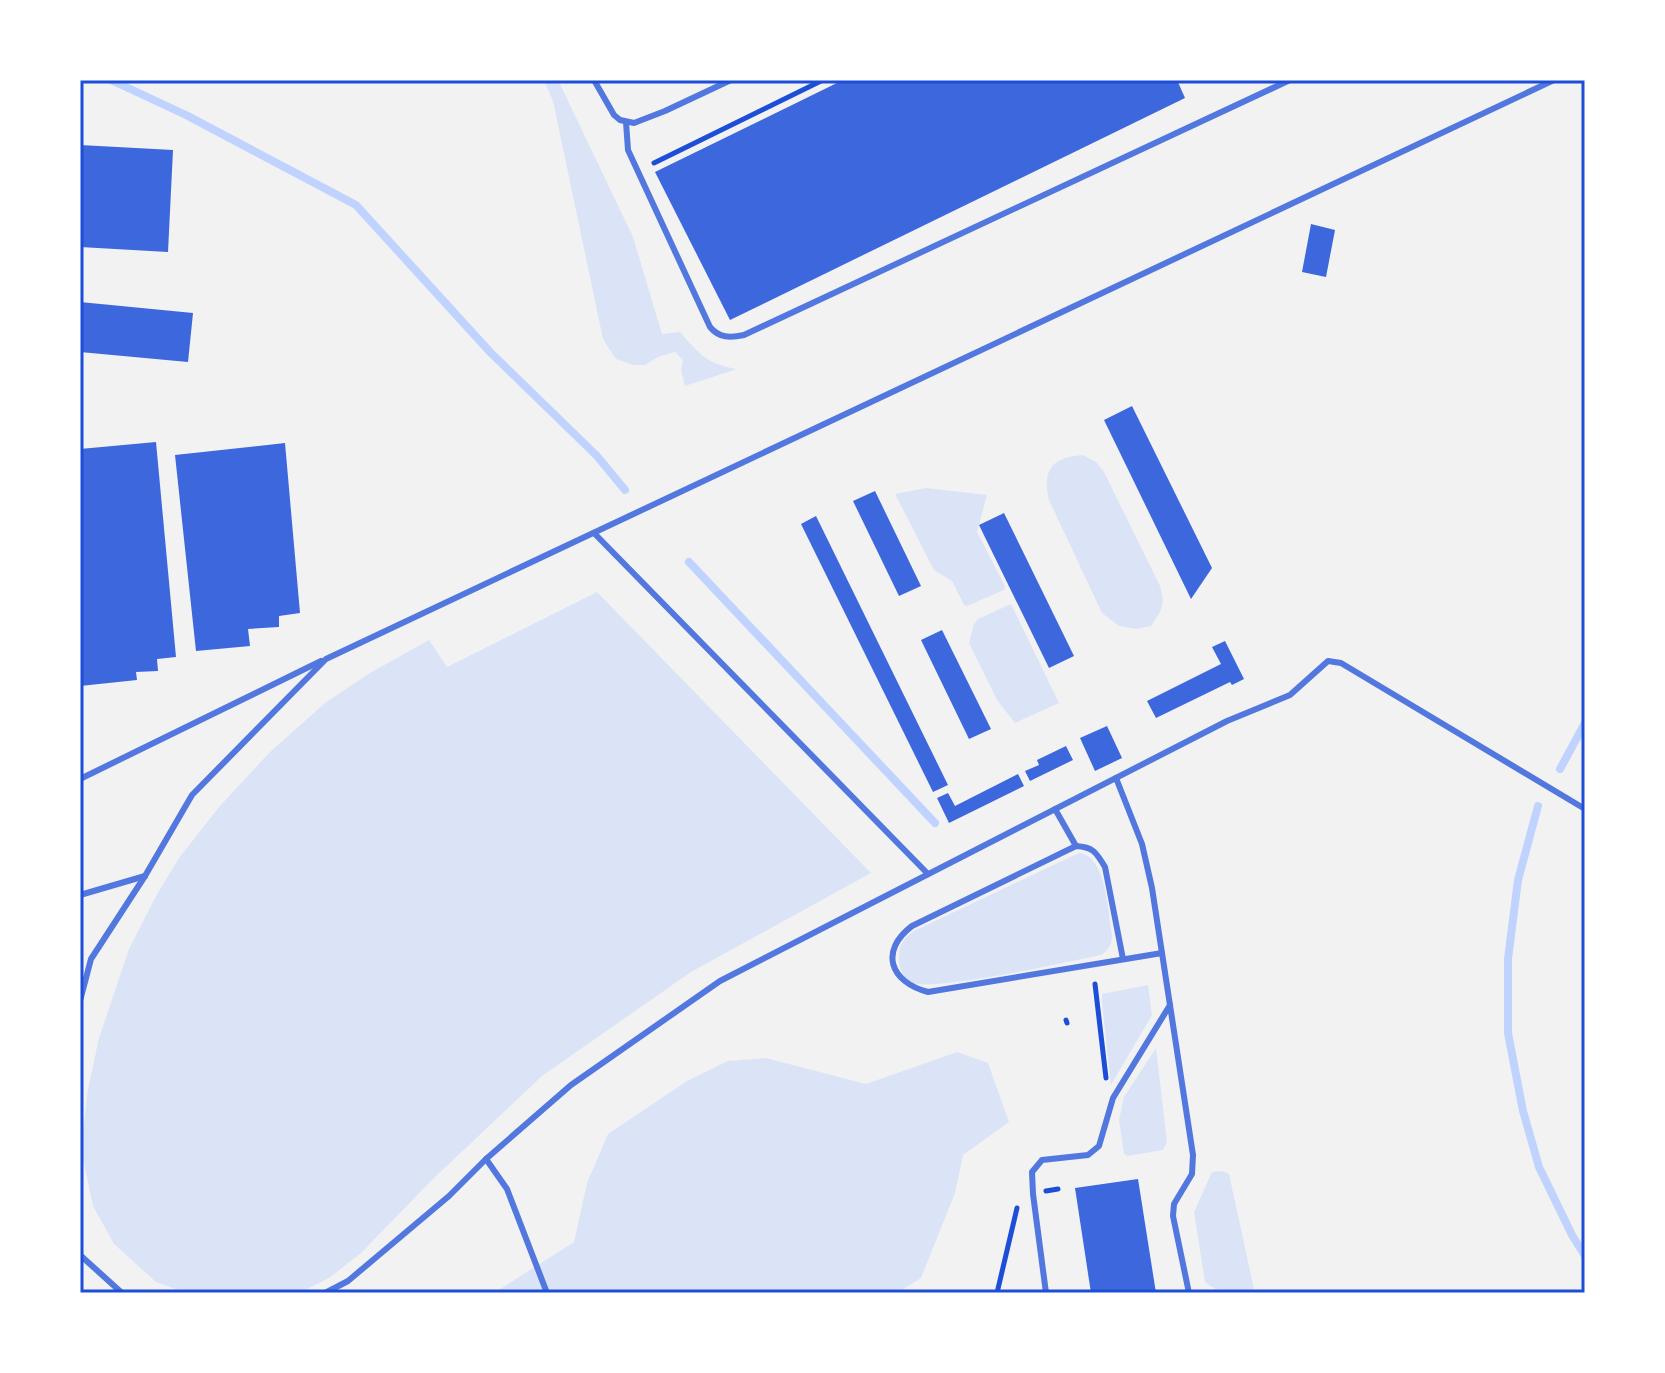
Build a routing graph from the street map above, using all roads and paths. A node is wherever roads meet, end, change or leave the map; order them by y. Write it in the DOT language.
graph roads {
  1 [pos="594,80"];
  2 [pos="731,80"];
  3 [pos="823,80"];
  4 [pos="1290,80"];
  5 [pos="1554,80"];
  6 [pos="626,122"];
  7 [pos="654,163"];
  8 [pos="594,533"];
  9 [pos="326,659"];
  10 [pos="1116,778"];
  11 [pos="80,779"];
  12 [pos="1055,809"];
  13 [pos="1585,809"];
  14 [pos="1076,846"];
  15 [pos="928,874"];
  16 [pos="145,876"];
  17 [pos="80,895"];
  18 [pos="1162,953"];
  19 [pos="1123,959"];
  20 [pos="1095,984"];
  21 [pos="80,1001"];
  22 [pos="1170,1005"];
  23 [pos="1106,1081"];
  24 [pos="486,1159"];
  25 [pos="1058,1189"];
  26 [pos="1045,1191"];
  27 [pos="1033,1194"];
  28 [pos="80,1255"];
  29 [pos="122,1293"];
  30 [pos="325,1293"];
  31 [pos="547,1293"];
  32 [pos="997,1293"];
  33 [pos="1046,1293"];
  34 [pos="1189,1293"];
  1 -- 6 [label="lane"];
  2 -- 6 [label="lane"];
  3 -- 7 [label="path"];
  4 -- 6 [label="lane"];
  5 -- 8 [label="lane"];
  8 -- 9 [label="lane"];
  8 -- 15 [label="lane"];
  9 -- 11 [label="lane"];
  9 -- 16 [label="lane"];
  10 -- 12 [label="lane"];
  10 -- 13 [label="lane"];
  10 -- 18 [label="lane"];
  12 -- 14 [label="lane"];
  12 -- 15 [label="lane"];
  14 -- 19 [label="lane"];
  14 -- 19 [label="lane"];
  15 -- 24 [label="lane"];
  16 -- 17 [label="lane"];
  16 -- 21 [label="lane"];
  18 -- 19 [label="lane"];
  18 -- 22 [label="lane"];
  20 -- 23 [label="path"];
  22 -- 27 [label="lane"];
  22 -- 34 [label="lane"];
  24 -- 30 [label="lane"];
  24 -- 31 [label="lane"];
  25 -- 26 [label="path"];
  27 -- 32 [label="path"];
  27 -- 33 [label="lane"];
  28 -- 29 [label="lane"];
}
